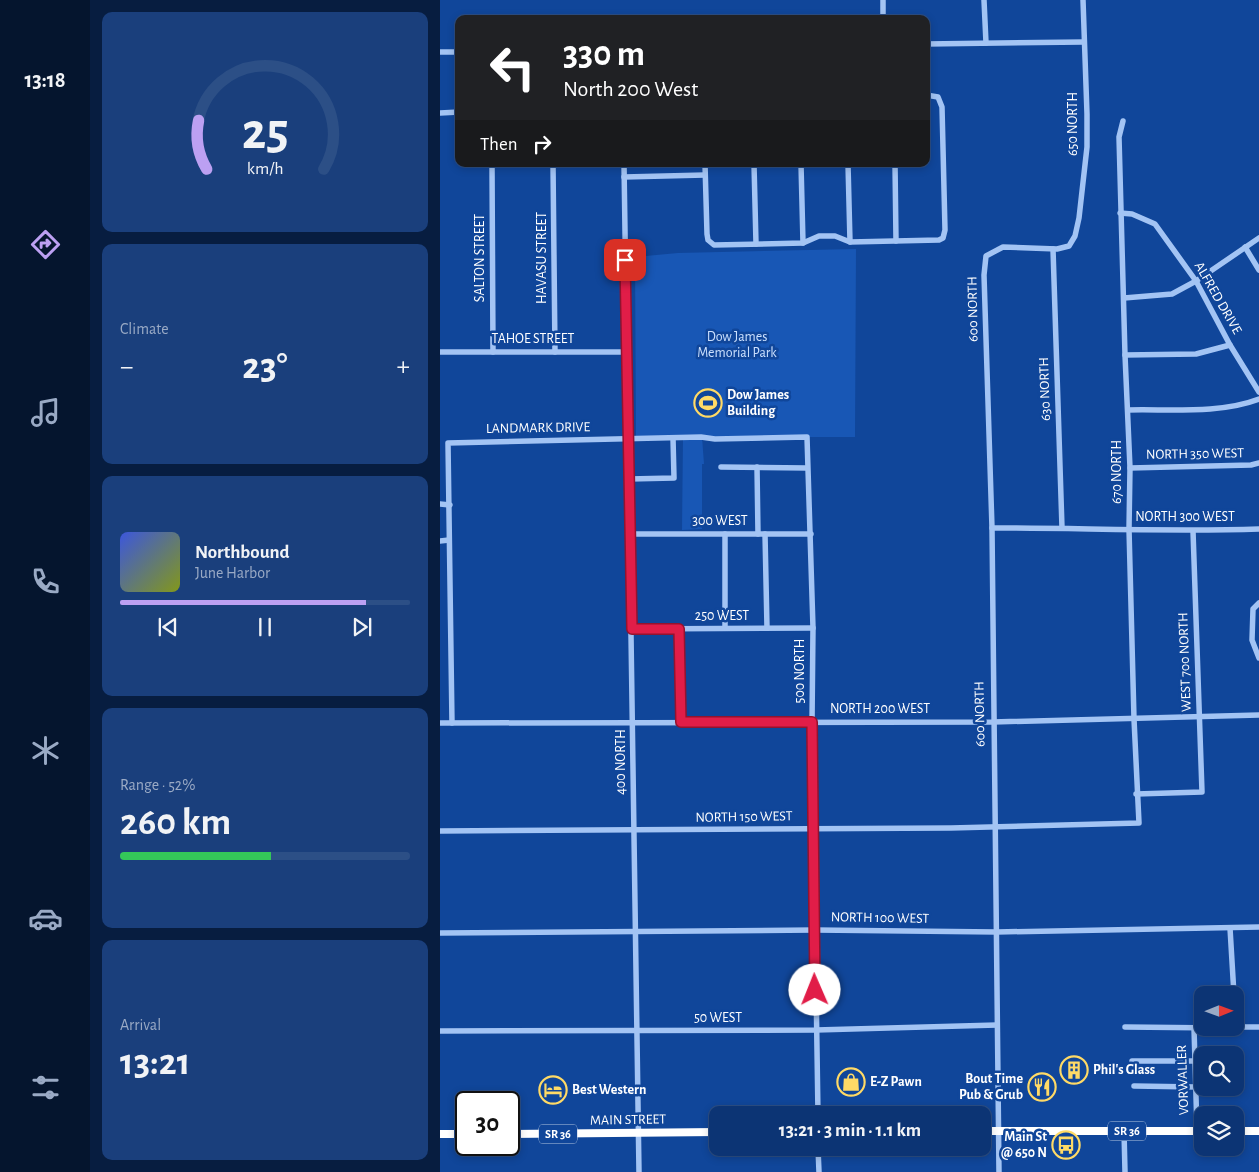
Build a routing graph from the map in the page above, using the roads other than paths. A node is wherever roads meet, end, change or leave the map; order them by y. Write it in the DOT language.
graph roads {
  1 [pos="883,0"];
  2 [pos="984,0"];
  3 [pos="1082,0"];
  4 [pos="883,15"];
  5 [pos="1084,42"];
  6 [pos="986,43"];
  7 [pos="930,44"];
  8 [pos="440,52"];
  9 [pos="455,52"];
  10 [pos="930,96"];
  11 [pos="455,112"];
  12 [pos="440,113"];
  13 [pos="1123,121"];
  14 [pos="492,167"];
  15 [pos="553,167"];
  16 [pos="624,167"];
  17 [pos="705,167"];
  18 [pos="754,167"];
  19 [pos="801,167"];
  20 [pos="848,167"];
  21 [pos="895,167"];
  22 [pos="705,175"];
  23 [pos="624,177"];
  24 [pos="1120,213"];
  25 [pos="1259,238"];
  26 [pos="896,241"];
  27 [pos="850,242"];
  28 [pos="803,243"];
  29 [pos="756,244"];
  30 [pos="1245,247"];
  31 [pos="1053,249"];
  32 [pos="1259,270"];
  33 [pos="1196,281"];
  34 [pos="1124,298"];
  35 [pos="1230,345"];
  36 [pos="440,352"];
  37 [pos="493,352"];
  38 [pos="555,352"];
  39 [pos="627,352"];
  40 [pos="1125,355"];
  41 [pos="1259,392"];
  42 [pos="1259,399"];
  43 [pos="1128,410"];
  44 [pos="807,437"];
  45 [pos="628,438"];
  46 [pos="673,438"];
  47 [pos="1259,463"];
  48 [pos="721,467"];
  49 [pos="757,467"];
  50 [pos="808,468"];
  51 [pos="1130,468"];
  52 [pos="629,479"];
  53 [pos="440,504"];
  54 [pos="450,505"];
  55 [pos="992,528"];
  56 [pos="1062,528"];
  57 [pos="1129,529"];
  58 [pos="1259,529"];
  59 [pos="1193,531"];
  60 [pos="630,534"];
  61 [pos="725,534"];
  62 [pos="758,534"];
  63 [pos="765,534"];
  64 [pos="811,534"];
  65 [pos="440,540"];
  66 [pos="450,540"];
  67 [pos="1259,603"];
  68 [pos="725,628"];
  69 [pos="767,628"];
  70 [pos="813,628"];
  71 [pos="632,629"];
  72 [pos="679,629"];
  73 [pos="1259,658"];
  74 [pos="1259,715"];
  75 [pos="1199,718"];
  76 [pos="1134,719"];
  77 [pos="681,722"];
  78 [pos="812,722"];
  79 [pos="993,722"];
  80 [pos="440,723"];
  81 [pos="452,723"];
  82 [pos="633,723"];
  83 [pos="1136,794"];
  84 [pos="1139,823"];
  85 [pos="995,826"];
  86 [pos="814,828"];
  87 [pos="633,830"];
  88 [pos="440,832"];
  89 [pos="1259,927"];
  90 [pos="1230,928"];
  91 [pos="815,930"];
  92 [pos="634,932"];
  93 [pos="997,932"];
  94 [pos="440,933"];
  95 [pos="1233,986"];
  96 [pos="997,1025"];
  97 [pos="1125,1026"];
  98 [pos="1244,1027"];
  99 [pos="1259,1027"];
  100 [pos="1194,1028"];
  101 [pos="816,1030"];
  102 [pos="440,1031"];
  103 [pos="636,1031"];
  104 [pos="1132,1061"];
  105 [pos="1194,1061"];
  106 [pos="1134,1086"];
  107 [pos="1194,1087"];
  108 [pos="818,1106"];
  109 [pos="991,1131"];
  110 [pos="998,1131"];
  111 [pos="1124,1131"];
  112 [pos="1194,1131"];
  113 [pos="1244,1131"];
  114 [pos="1259,1131"];
  115 [pos="709,1132"];
  116 [pos="638,1133"];
  117 [pos="440,1134"];
  118 [pos="455,1134"];
  119 [pos="520,1134"];
  120 [pos="818,1156"];
  121 [pos="639,1172"];
  122 [pos="819,1172"];
  123 [pos="999,1172"];
  124 [pos="1125,1172"];
  1 -- 4 [label="street"];
  2 -- 6 [label="street"];
  3 -- 5 [label="street, 650 NORTH"];
  5 -- 6 [label="street"];
  5 -- 31 [label="street, 650 NORTH"];
  6 -- 7 [label="street"];
  8 -- 9 [label="street"];
  10 -- 26 [label="street"];
  11 -- 12 [label="street"];
  13 -- 24 [label="street, 670 NORTH"];
  14 -- 37 [label="street, SALTON STREET"];
  15 -- 38 [label="street, HAVASU STREET"];
  16 -- 23 [label="street, 400 NORTH"];
  17 -- 22 [label="street"];
  18 -- 29 [label="street"];
  19 -- 28 [label="street"];
  20 -- 27 [label="street"];
  21 -- 26 [label="street"];
  22 -- 23 [label="street"];
  22 -- 29 [label="street"];
  23 -- 39 [label="street, 400 NORTH"];
  24 -- 33 [label="street, ALFRED DRIVE"];
  24 -- 34 [label="street, 670 NORTH"];
  25 -- 30 [label="street"];
  26 -- 27 [label="street"];
  27 -- 28 [label="street"];
  28 -- 29 [label="street"];
  30 -- 32 [label="street"];
  30 -- 33 [label="street"];
  31 -- 55 [label="street, 600 NORTH"];
  31 -- 56 [label="street, 630 NORTH"];
  33 -- 34 [label="street"];
  33 -- 35 [label="street, ALFRED DRIVE"];
  34 -- 40 [label="street, 670 NORTH"];
  35 -- 40 [label="street"];
  35 -- 41 [label="street, ALFRED DRIVE"];
  36 -- 37 [label="street, TAHOE STREET"];
  37 -- 38 [label="street, TAHOE STREET"];
  38 -- 39 [label="street, TAHOE STREET"];
  39 -- 45 [label="street, 400 NORTH"];
  40 -- 43 [label="street, 670 NORTH"];
  42 -- 43 [label="street"];
  43 -- 51 [label="street, 670 NORTH"];
  44 -- 46 [label="street, LANDMARK DRIVE"];
  44 -- 50 [label="street, 500 NORTH"];
  45 -- 46 [label="street, LANDMARK DRIVE"];
  45 -- 52 [label="street, 400 NORTH"];
  45 -- 54 [label="street, LANDMARK DRIVE"];
  46 -- 52 [label="street"];
  47 -- 51 [label="street, NORTH 350 WEST"];
  48 -- 49 [label="street"];
  49 -- 50 [label="street"];
  49 -- 62 [label="street"];
  50 -- 64 [label="street, 500 NORTH"];
  51 -- 57 [label="street, 670 NORTH"];
  52 -- 60 [label="street, 400 NORTH"];
  53 -- 54 [label="street"];
  54 -- 66 [label="street"];
  55 -- 56 [label="street, NORTH 300 WEST"];
  55 -- 79 [label="street, 600 NORTH"];
  56 -- 57 [label="street, NORTH 300 WEST"];
  57 -- 59 [label="street, NORTH 300 WEST"];
  57 -- 76 [label="street, 670 NORTH"];
  58 -- 59 [label="street, NORTH 300 WEST"];
  59 -- 75 [label="street, WEST 700 NORTH"];
  60 -- 61 [label="street, 300 WEST"];
  60 -- 71 [label="street, 400 NORTH"];
  61 -- 62 [label="street, 300 WEST"];
  61 -- 68 [label="street"];
  62 -- 63 [label="street, 300 WEST"];
  63 -- 64 [label="street, 300 WEST"];
  63 -- 69 [label="street"];
  64 -- 70 [label="street, 500 NORTH"];
  65 -- 66 [label="street"];
  66 -- 81 [label="street"];
  67 -- 73 [label="street"];
  68 -- 69 [label="street, 250 WEST"];
  68 -- 72 [label="street, 250 WEST"];
  69 -- 70 [label="street, 250 WEST"];
  70 -- 78 [label="street, 500 NORTH"];
  71 -- 72 [label="street, 250 WEST"];
  71 -- 82 [label="street, 400 NORTH"];
  72 -- 77 [label="street"];
  74 -- 75 [label="street, NORTH 200 WEST"];
  75 -- 76 [label="street, NORTH 200 WEST"];
  75 -- 83 [label="street, WEST 700 NORTH"];
  76 -- 79 [label="street, NORTH 200 WEST"];
  76 -- 83 [label="street, 670 NORTH"];
  77 -- 78 [label="street, NORTH 200 WEST"];
  77 -- 82 [label="street, NORTH 200 WEST"];
  78 -- 79 [label="street, NORTH 200 WEST"];
  78 -- 86 [label="street, 500 NORTH"];
  79 -- 85 [label="street, 600 NORTH"];
  80 -- 81 [label="street, NORTH 200 WEST"];
  81 -- 82 [label="street, NORTH 200 WEST"];
  82 -- 87 [label="street, 400 NORTH"];
  83 -- 84 [label="street, 670 NORTH"];
  84 -- 85 [label="street, NORTH 150 WEST"];
  85 -- 86 [label="street, NORTH 150 WEST"];
  85 -- 93 [label="street, 600 NORTH"];
  86 -- 87 [label="street, NORTH 150 WEST"];
  86 -- 91 [label="street, 500 NORTH"];
  87 -- 88 [label="street, NORTH 150 WEST"];
  87 -- 92 [label="street, 400 NORTH"];
  89 -- 90 [label="street, NORTH 100 WEST"];
  90 -- 93 [label="street, NORTH 100 WEST"];
  90 -- 95 [label="street"];
  91 -- 92 [label="street, NORTH 100 WEST"];
  91 -- 93 [label="street, NORTH 100 WEST"];
  91 -- 101 [label="street, 500 NORTH"];
  92 -- 94 [label="street, NORTH 100 WEST"];
  92 -- 103 [label="street, 400 NORTH"];
  93 -- 96 [label="street, 600 NORTH"];
  96 -- 101 [label="street, 50 WEST"];
  96 -- 110 [label="street, 600 NORTH"];
  97 -- 100 [label="street"];
  98 -- 99 [label="street"];
  101 -- 103 [label="street, 50 WEST"];
  101 -- 108 [label="street, 500 NORTH"];
  102 -- 103 [label="street, 50 WEST"];
  103 -- 116 [label="street, 400 NORTH"];
  104 -- 105 [label="street"];
  106 -- 107 [label="street"];
  109 -- 110 [label="highway, SR 36"];
  110 -- 111 [label="highway, SR 36"];
  110 -- 123 [label="street, 600 NORTH"];
  111 -- 112 [label="highway, SR 36"];
  111 -- 124 [label="street"];
  113 -- 114 [label="highway"];
  115 -- 116 [label="highway, MAIN STREET / SR 36"];
  116 -- 119 [label="highway, MAIN STREET / SR 36"];
  116 -- 121 [label="street, 400 NORTH"];
  117 -- 118 [label="highway"];
  120 -- 122 [label="street"];
}
